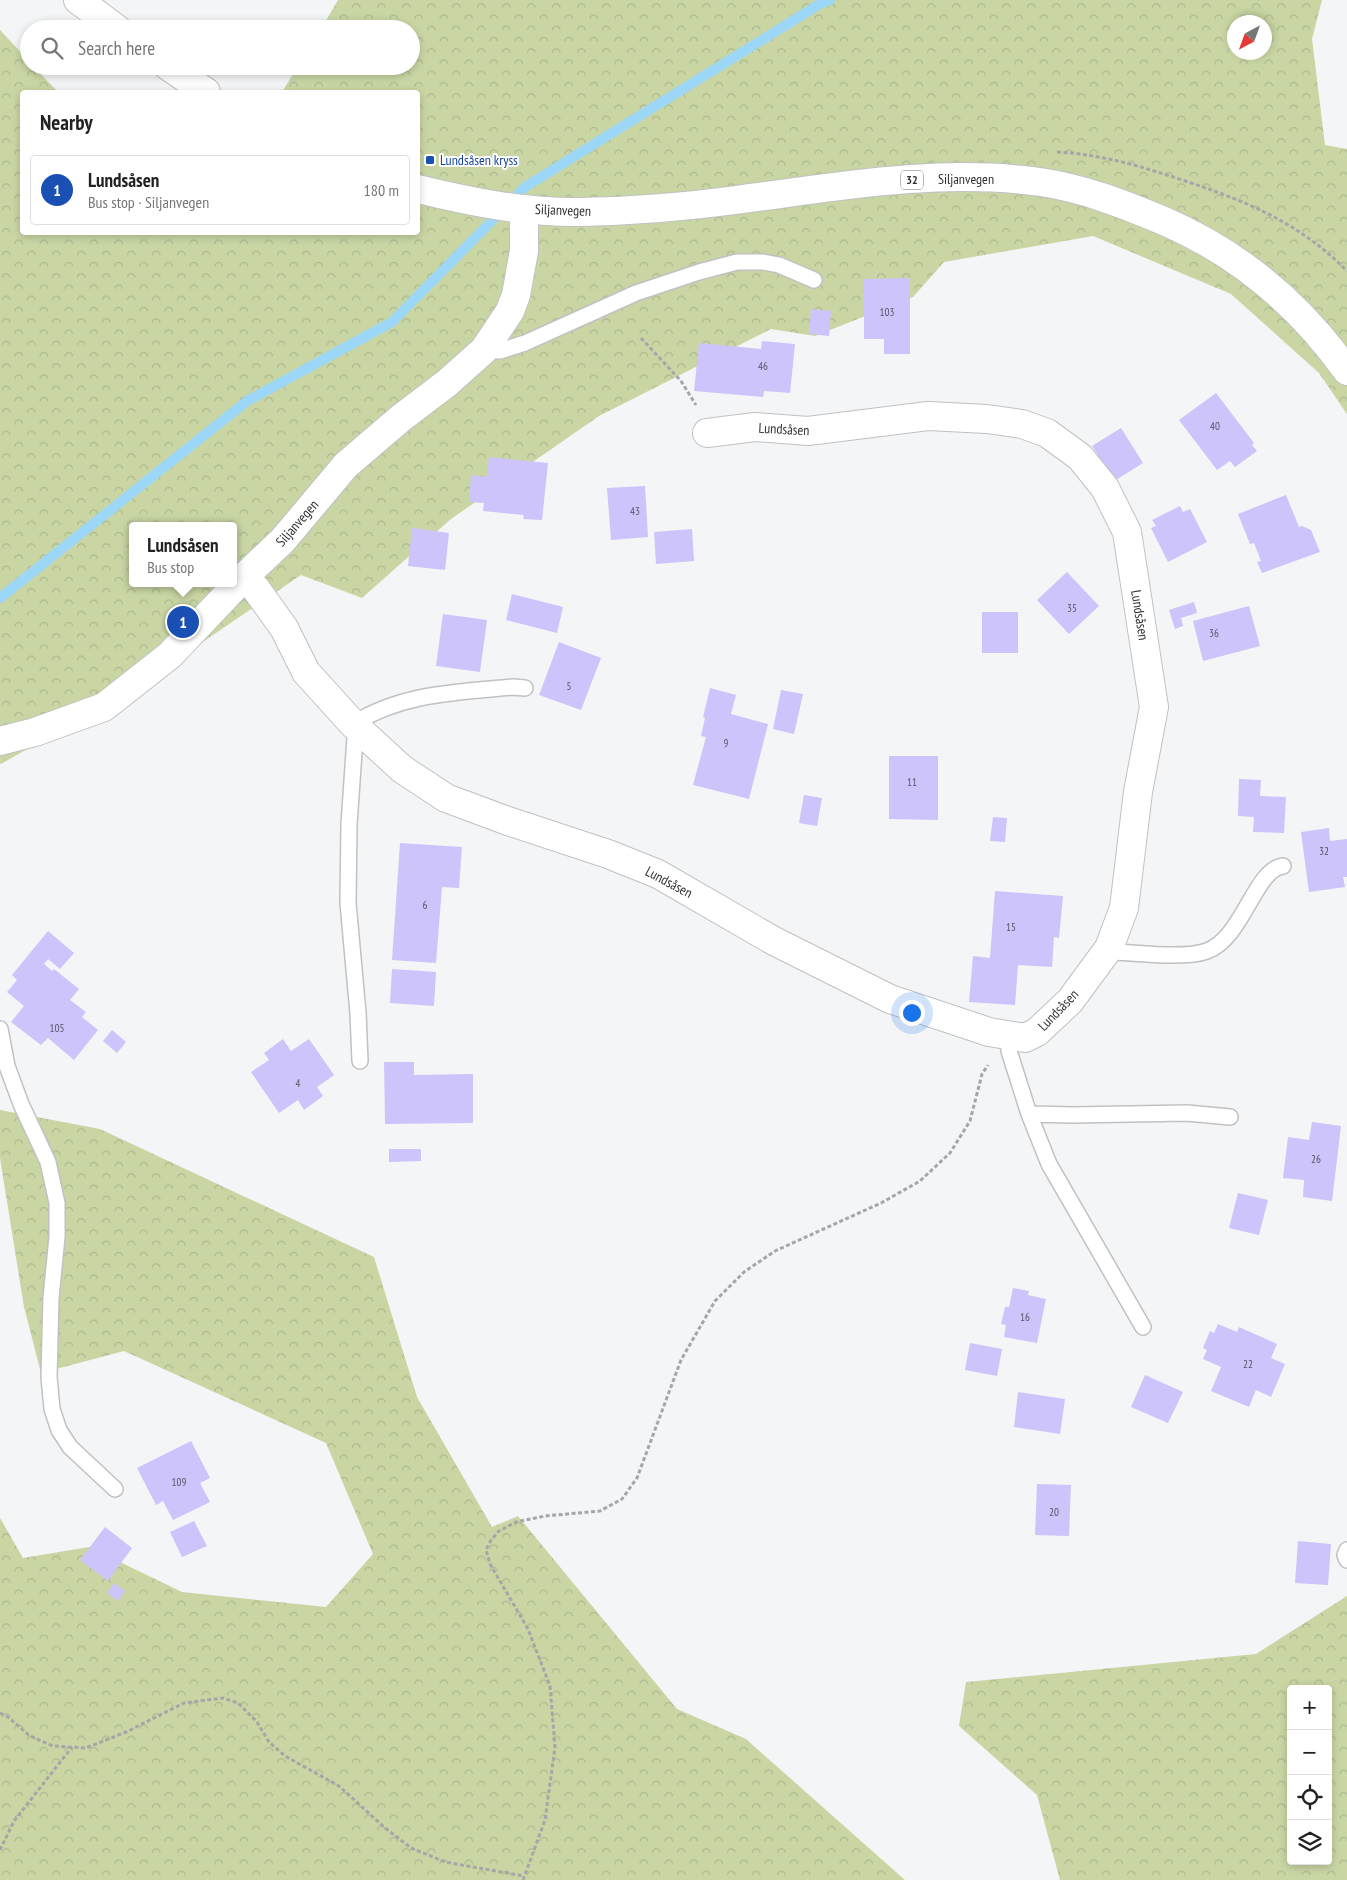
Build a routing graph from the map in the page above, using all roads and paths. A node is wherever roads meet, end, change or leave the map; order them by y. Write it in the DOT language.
graph roads {
  1 [pos="78,0"];
  2 [pos="104,20"];
  3 [pos="181,75"];
  4 [pos="203,90"];
  5 [pos="420,189"];
  6 [pos="524,209"];
  7 [pos="814,280"];
  8 [pos="642,338"];
  9 [pos="484,350"];
  10 [pos="1347,371"];
  11 [pos="717,432"];
  12 [pos="244,577"];
  13 [pos="237,584"];
  14 [pos="235,587"];
  15 [pos="525,688"];
  16 [pos="357,727"];
  17 [pos="0,741"];
  18 [pos="1283,866"];
  19 [pos="1109,948"];
  20 [pos="0,1029"];
  21 [pos="1008,1036"];
  22 [pos="360,1061"];
  23 [pos="1030,1114"];
  24 [pos="1230,1117"];
  25 [pos="1144,1327"];
  26 [pos="115,1489"];
  27 [pos="1347,1550"];
  28 [pos="1347,1560"];
  29 [pos="0,1714"];
  30 [pos="72,1747"];
  31 [pos="0,1850"];
  32 [pos="524,1878"];
  1 -- 2 [label="street"];
  3 -- 4 [label="street"];
  5 -- 6 [label="street, Siljanvegen / 32"];
  6 -- 9 [label="street, Siljanvegen"];
  6 -- 10 [label="street, Siljanvegen / 32"];
  7 -- 9 [label="lane"];
  8 -- 11 [label="path"];
  9 -- 12 [label="street, Siljanvegen"];
  11 -- 19 [label="street, Lundsåsen"];
  12 -- 13 [label="street, Siljanvegen"];
  12 -- 16 [label="street, Lundsåsen"];
  14 -- 17 [label="street, Siljanvegen"];
  15 -- 16 [label="lane"];
  16 -- 21 [label="street, Lundsåsen"];
  16 -- 22 [label="lane"];
  18 -- 19 [label="lane"];
  19 -- 21 [label="street, Lundsåsen"];
  20 -- 26 [label="lane"];
  21 -- 23 [label="lane"];
  21 -- 32 [label="path"];
  23 -- 24 [label="lane"];
  23 -- 25 [label="lane"];
  27 -- 28 [label="lane"];
  29 -- 30 [label="path"];
  30 -- 31 [label="path"];
  30 -- 32 [label="path"];
}
